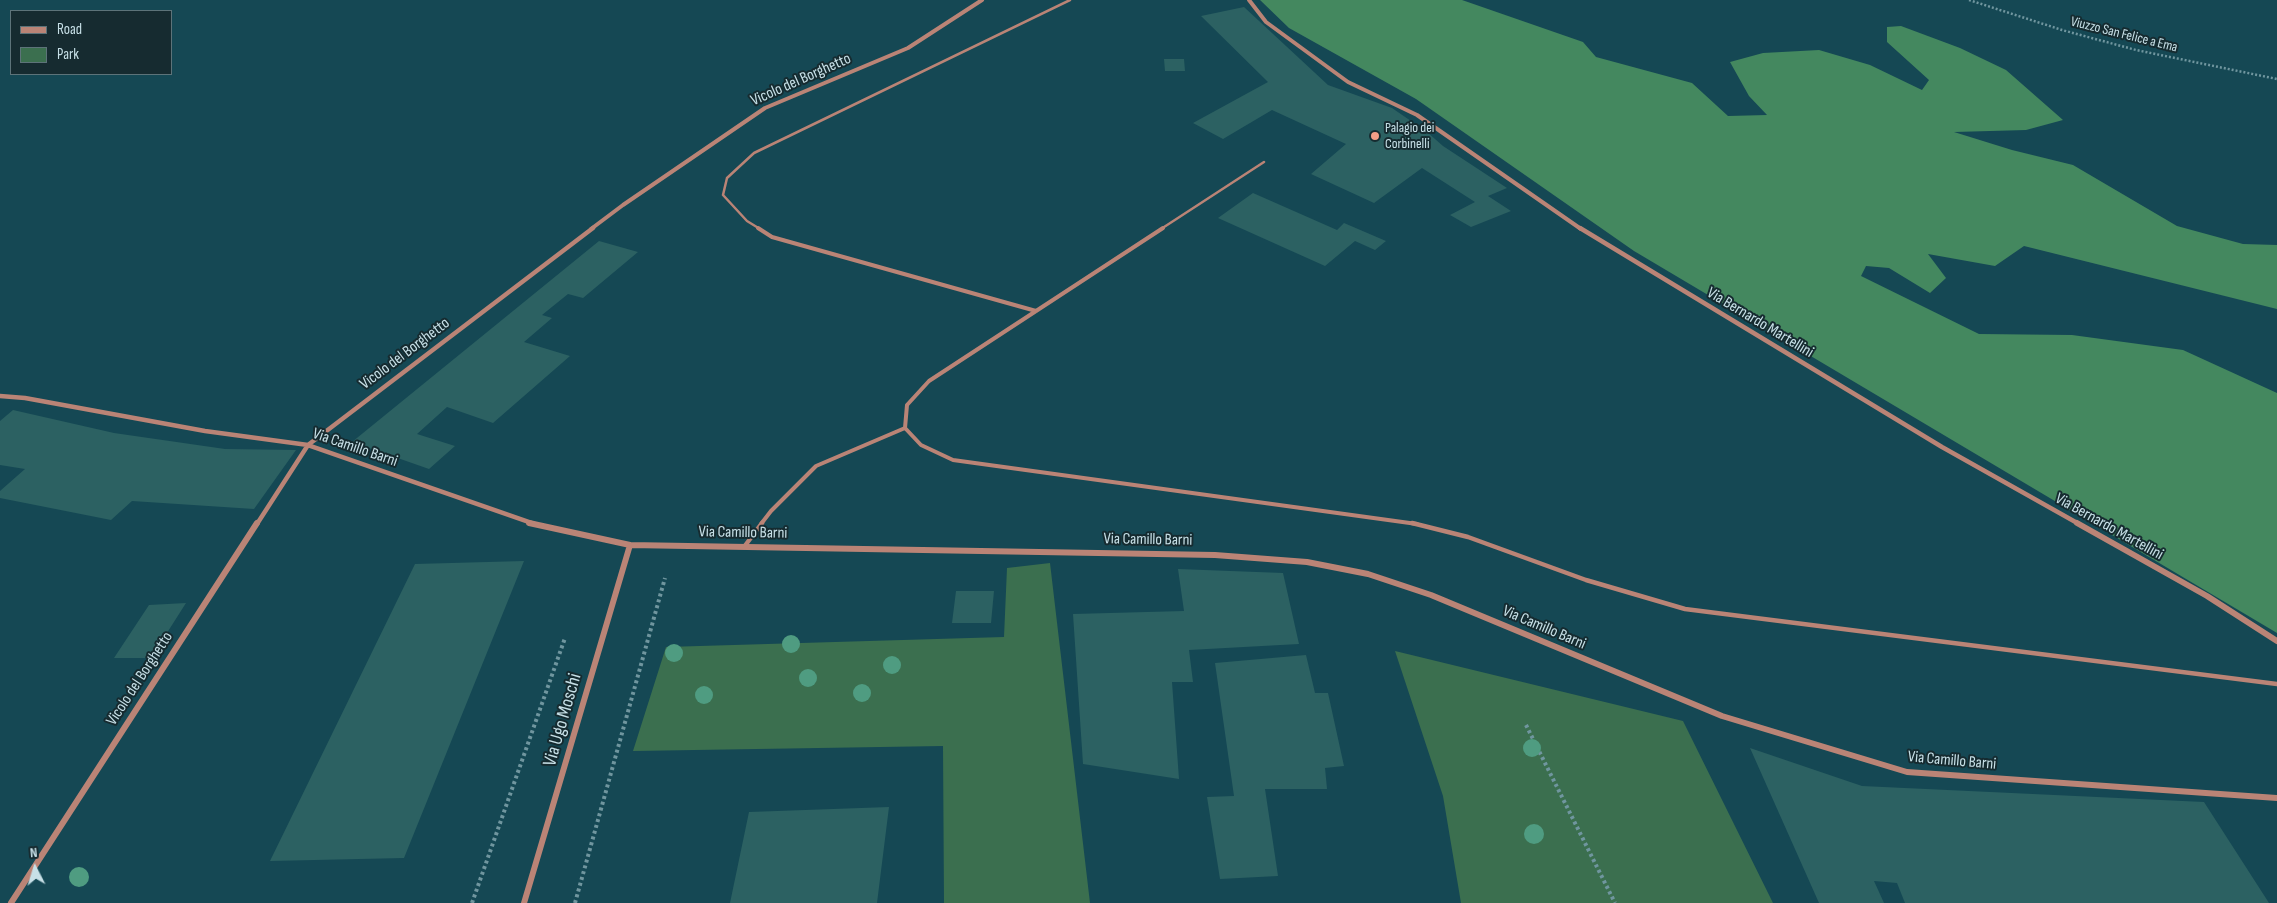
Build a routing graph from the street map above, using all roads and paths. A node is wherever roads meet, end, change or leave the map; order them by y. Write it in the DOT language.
graph roads {
  1 [pos="982,0"];
  2 [pos="1070,0"];
  3 [pos="1249,0"];
  4 [pos="1969,0"];
  5 [pos="2277,79"];
  6 [pos="1264,162"];
  7 [pos="1036,311"];
  8 [pos="0,396"];
  9 [pos="905,428"];
  10 [pos="308,445"];
  11 [pos="630,546"];
  12 [pos="674,546"];
  13 [pos="744,547"];
  14 [pos="567,632"];
  15 [pos="2277,641"];
  16 [pos="2277,684"];
  17 [pos="1526,725"];
  18 [pos="2277,798"];
  19 [pos="11,903"];
  20 [pos="472,903"];
  21 [pos="524,903"];
  22 [pos="575,903"];
  23 [pos="1614,903"];
  1 -- 10 [label="street, Vicolo del Borghetto"];
  2 -- 7 [label="lane"];
  3 -- 15 [label="street, Via Bernardo Martellini"];
  4 -- 5 [label="path, Viuzzo San Felice a Ema"];
  6 -- 7 [label="lane"];
  7 -- 9 [label="lane"];
  8 -- 10 [label="street, Via Camillo Barni"];
  9 -- 13 [label="lane"];
  9 -- 16 [label="lane"];
  10 -- 11 [label="street, Via Camillo Barni"];
  10 -- 19 [label="street, Vicolo del Borghetto"];
  11 -- 12 [label="street, Via Camillo Barni"];
  11 -- 21 [label="street, Via Ugo Moschi"];
  12 -- 13 [label="street, Via Camillo Barni"];
  12 -- 22 [label="path"];
  13 -- 18 [label="street, Via Camillo Barni"];
  14 -- 20 [label="path"];
  17 -- 23 [label="path"];
}
